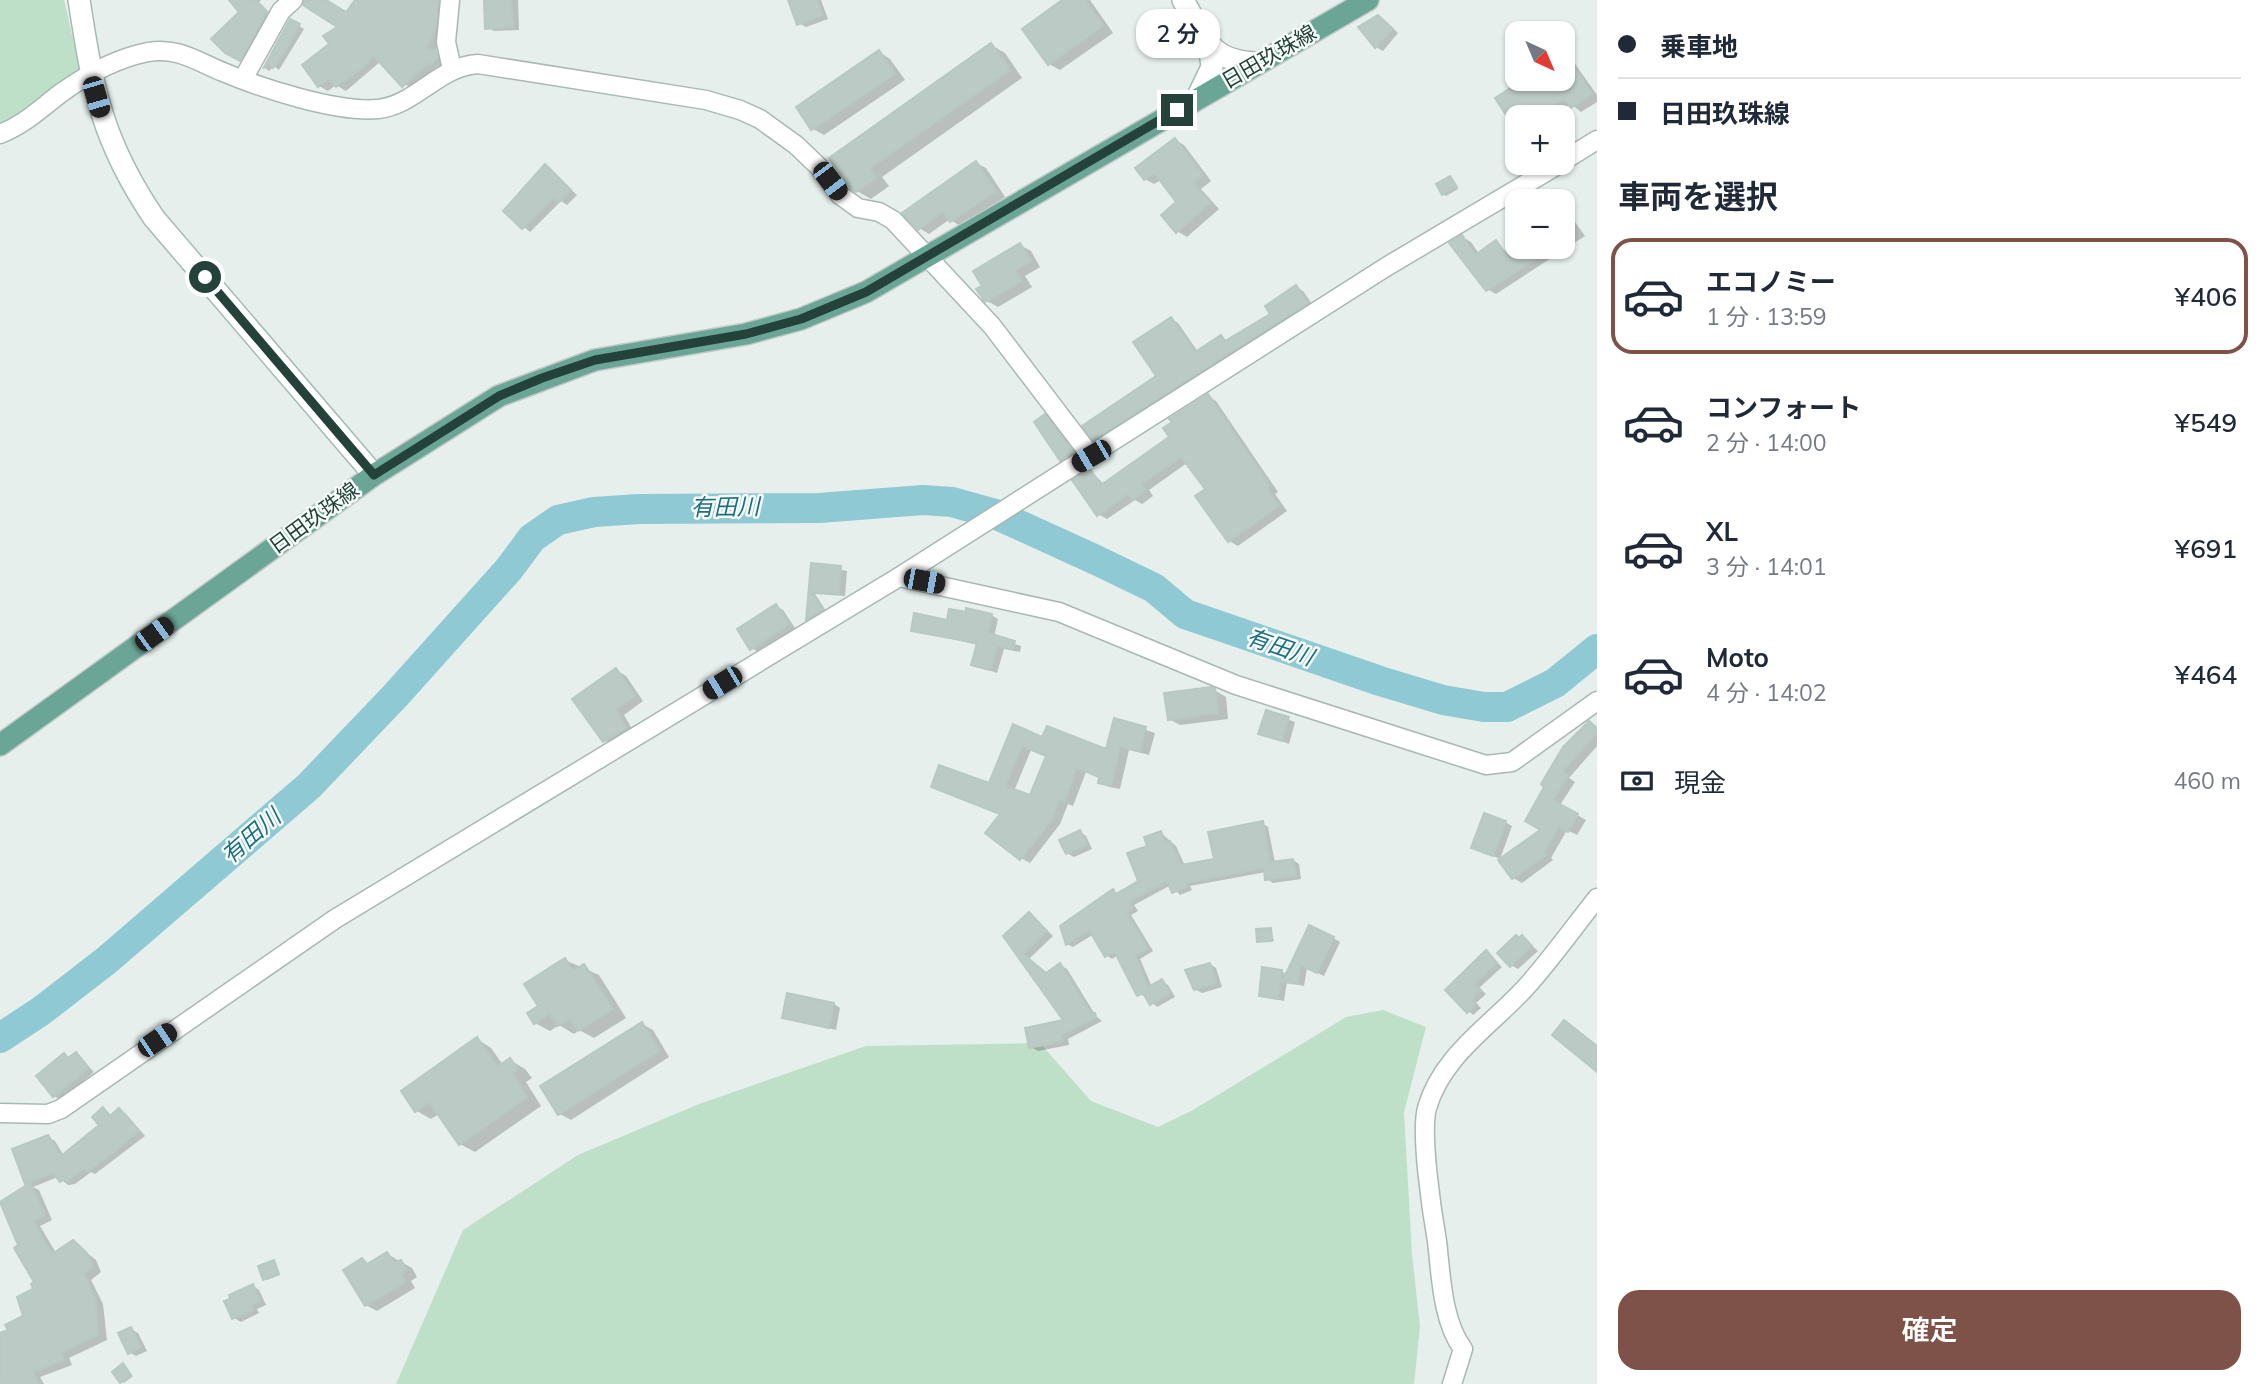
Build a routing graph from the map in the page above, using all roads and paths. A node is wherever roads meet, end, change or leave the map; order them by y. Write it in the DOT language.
graph roads {
  1 [pos="79,0"];
  2 [pos="450,0"];
  3 [pos="1183,0"];
  4 [pos="1368,0"];
  5 [pos="281,4"];
  6 [pos="1209,44"];
  7 [pos="1258,63"];
  8 [pos="452,69"];
  9 [pos="90,76"];
  10 [pos="243,79"];
  11 [pos="1197,98"];
  12 [pos="0,134"];
  13 [pos="1597,140"];
  14 [pos="1575,154"];
  15 [pos="1540,175"];
  16 [pos="930,257"];
  17 [pos="1091,456"];
  18 [pos="374,475"];
  19 [pos="905,573"];
  20 [pos="1597,701"];
  21 [pos="0,745"];
  22 [pos="1597,898"];
  23 [pos="0,1113"];
  24 [pos="1452,1384"];
  1 -- 9 [label="street"];
  2 -- 8 [label="street"];
  3 -- 6 [label="street"];
  4 -- 7 [label="main road, 日田玖珠線"];
  5 -- 10 [label="street"];
  6 -- 7 [label="street"];
  6 -- 11 [label="street"];
  7 -- 11 [label="main road, 日田玖珠線"];
  8 -- 10 [label="street"];
  8 -- 16 [label="street"];
  9 -- 10 [label="street"];
  9 -- 12 [label="street"];
  9 -- 18 [label="street"];
  11 -- 16 [label="main road, 日田玖珠線"];
  13 -- 14 [label="street"];
  15 -- 17 [label="street"];
  16 -- 17 [label="street"];
  16 -- 18 [label="main road, 日田玖珠線"];
  17 -- 19 [label="street"];
  18 -- 21 [label="main road, 日田玖珠線"];
  19 -- 20 [label="street"];
  19 -- 23 [label="street"];
  22 -- 24 [label="street"];
}
